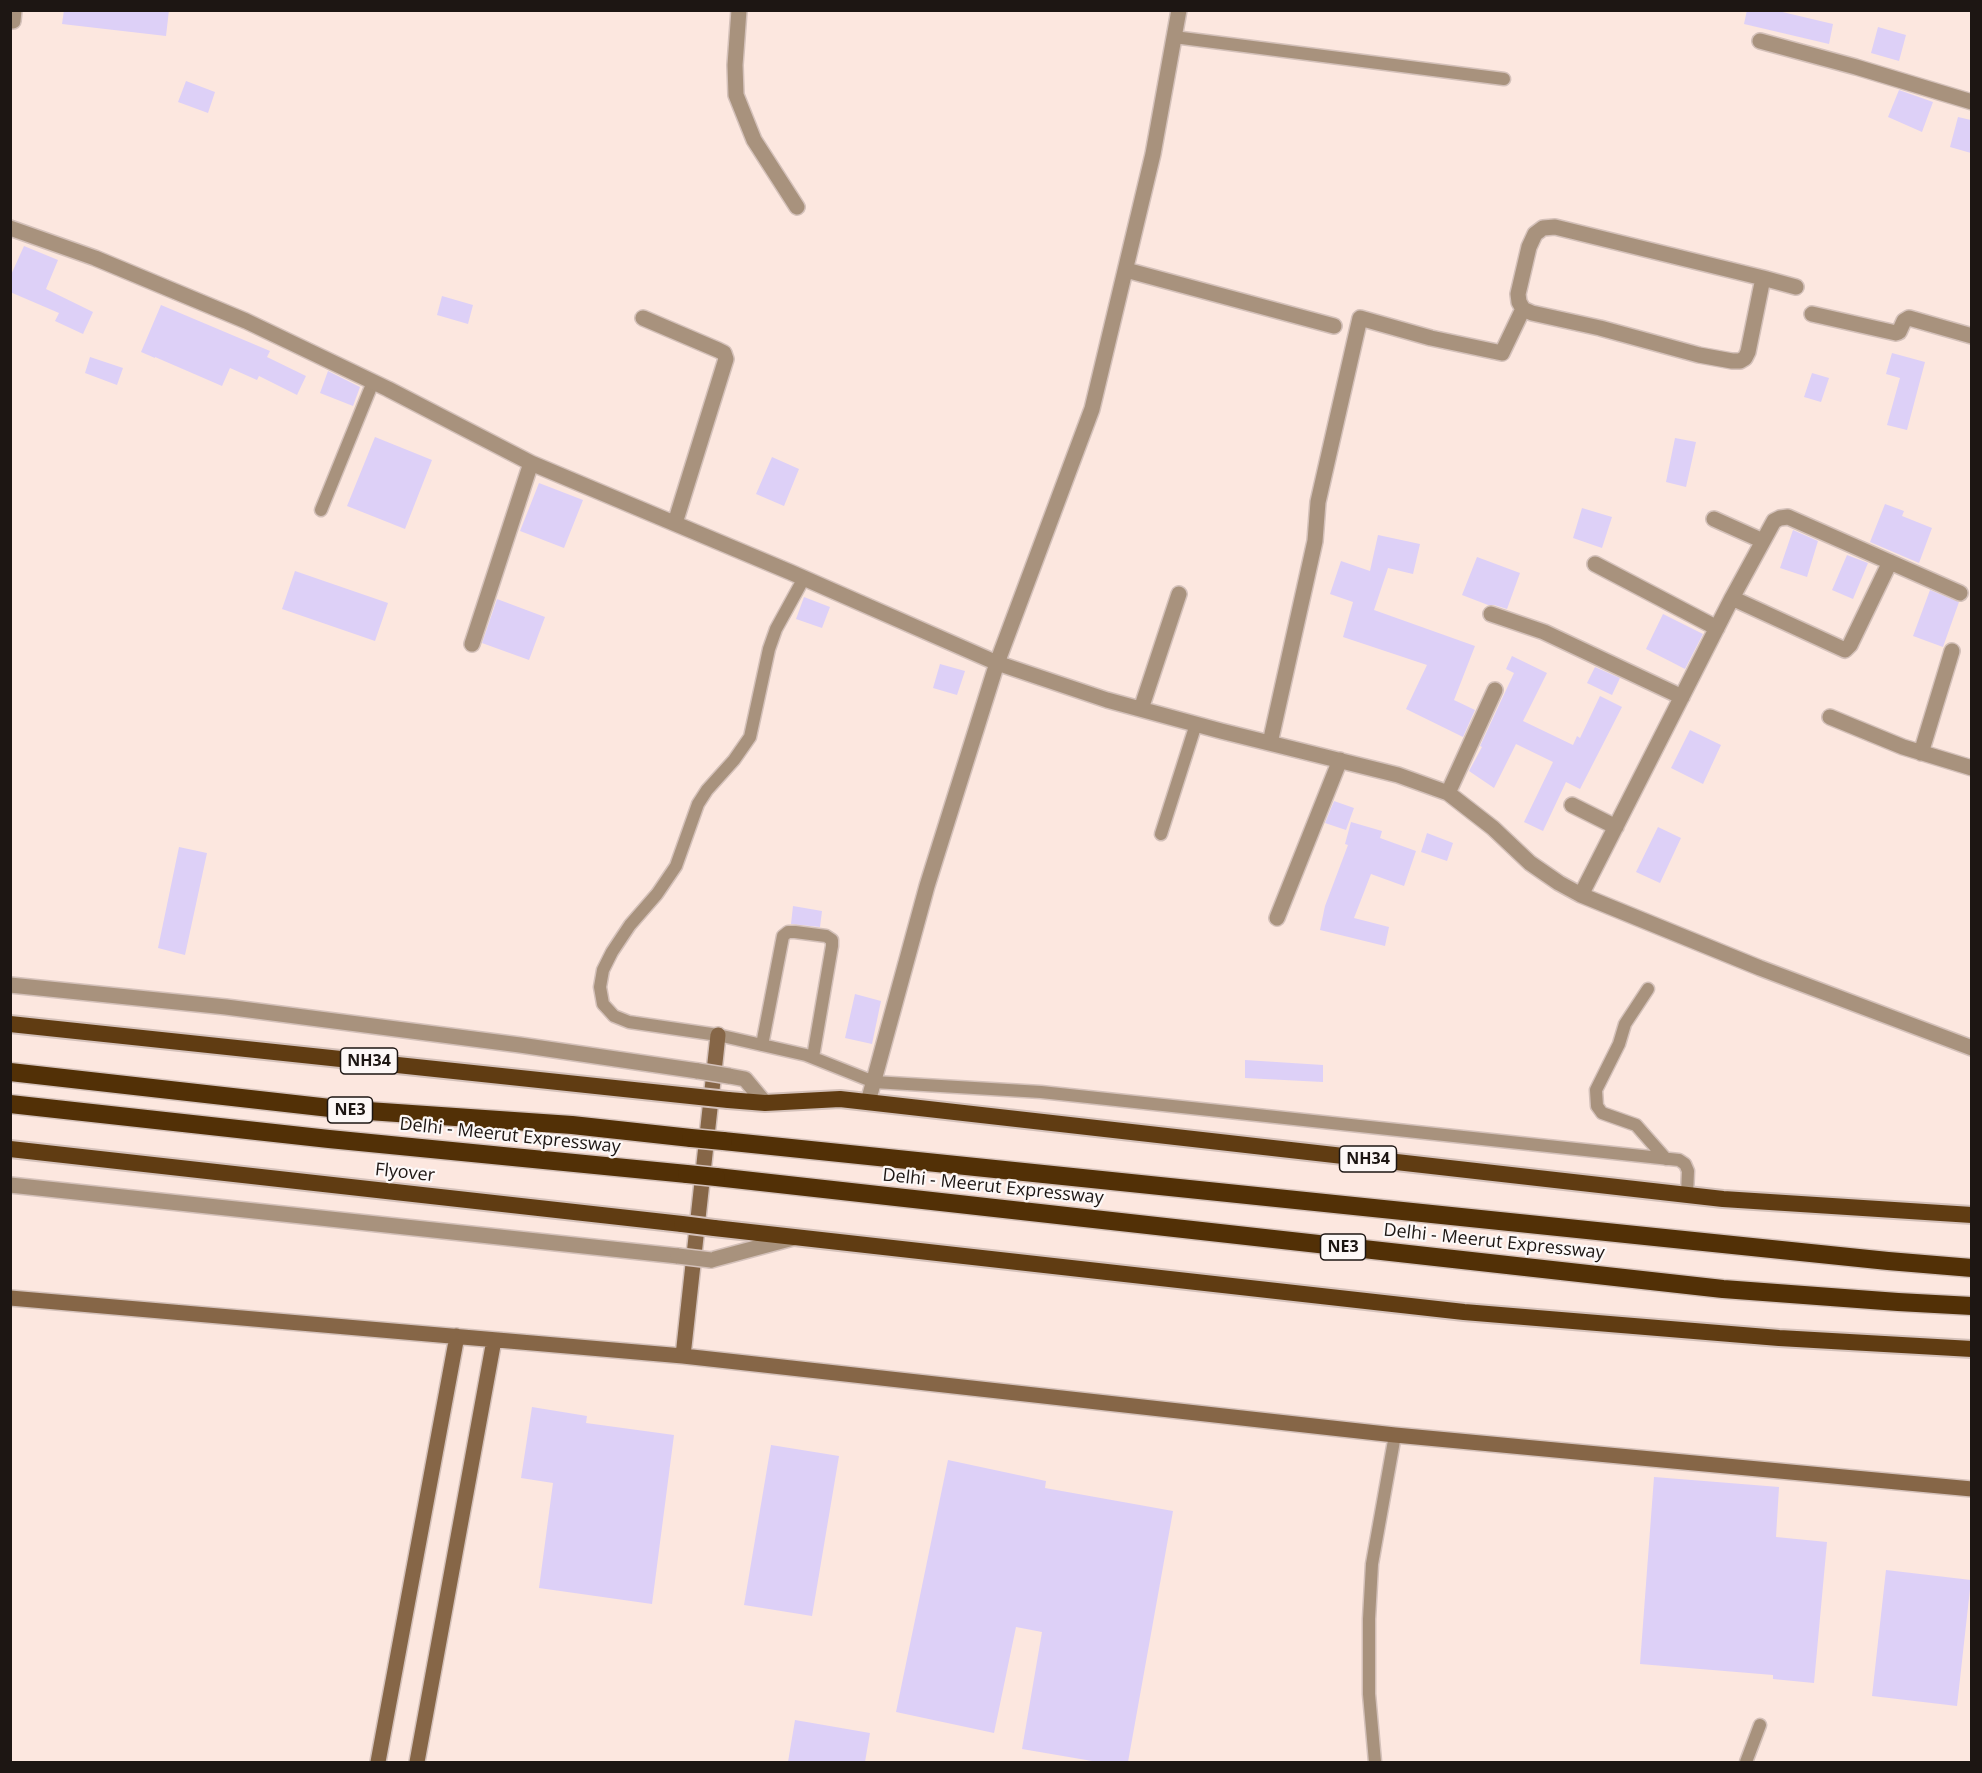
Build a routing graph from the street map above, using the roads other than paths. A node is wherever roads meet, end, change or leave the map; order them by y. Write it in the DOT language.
graph roads {
  1 [pos="739,10"];
  2 [pos="1179,10"];
  3 [pos="1174,37"];
  4 [pos="1760,40"];
  5 [pos="1504,79"];
  6 [pos="1971,102"];
  7 [pos="797,207"];
  8 [pos="10,228"];
  9 [pos="1126,270"];
  10 [pos="1764,279"];
  11 [pos="1796,286"];
  12 [pos="1524,309"];
  13 [pos="1812,314"];
  14 [pos="643,318"];
  15 [pos="1334,326"];
  16 [pos="1971,336"];
  17 [pos="373,382"];
  18 [pos="531,463"];
  19 [pos="321,510"];
  20 [pos="1714,519"];
  21 [pos="675,523"];
  22 [pos="1763,541"];
  23 [pos="1890,562"];
  24 [pos="1595,564"];
  25 [pos="804,578"];
  26 [pos="1960,593"];
  27 [pos="1179,594"];
  28 [pos="1732,598"];
  29 [pos="1491,614"];
  30 [pos="1717,628"];
  31 [pos="472,644"];
  32 [pos="1952,651"];
  33 [pos="997,663"];
  34 [pos="1495,690"];
  35 [pos="1682,697"];
  36 [pos="1141,709"];
  37 [pos="1830,717"];
  38 [pos="1196,724"];
  39 [pos="1270,743"];
  40 [pos="1921,753"];
  41 [pos="1340,760"];
  42 [pos="1971,768"];
  43 [pos="1448,793"];
  44 [pos="1572,805"];
  45 [pos="1616,827"];
  46 [pos="1161,834"];
  47 [pos="1581,895"];
  48 [pos="1277,918"];
  49 [pos="10,985"];
  50 [pos="1648,989"];
  51 [pos="10,1024"];
  52 [pos="718,1035"];
  53 [pos="762,1045"];
  54 [pos="1971,1048"];
  55 [pos="813,1057"];
  56 [pos="10,1072"];
  57 [pos="874,1082"];
  58 [pos="868,1102"];
  59 [pos="765,1103"];
  60 [pos="10,1104"];
  61 [pos="10,1149"];
  62 [pos="1666,1159"];
  63 [pos="10,1185"];
  64 [pos="1687,1195"];
  65 [pos="1971,1215"];
  66 [pos="796,1237"];
  67 [pos="1971,1268"];
  68 [pos="10,1298"];
  69 [pos="1971,1306"];
  70 [pos="457,1336"];
  71 [pos="494,1340"];
  72 [pos="1971,1349"];
  73 [pos="683,1356"];
  74 [pos="1395,1436"];
  75 [pos="1971,1489"];
  76 [pos="1760,1725"];
  77 [pos="378,1762"];
  78 [pos="417,1762"];
  79 [pos="1375,1762"];
  80 [pos="1746,1762"];
  1 -- 7 [label="street"];
  2 -- 3 [label="street"];
  3 -- 5 [label="lane"];
  3 -- 9 [label="street"];
  4 -- 6 [label="street"];
  8 -- 17 [label="street"];
  9 -- 15 [label="street"];
  9 -- 33 [label="street"];
  10 -- 11 [label="street"];
  10 -- 12 [label="street"];
  10 -- 12 [label="street"];
  12 -- 39 [label="street"];
  13 -- 16 [label="street"];
  14 -- 21 [label="street"];
  17 -- 18 [label="street"];
  17 -- 19 [label="lane"];
  18 -- 21 [label="street"];
  18 -- 31 [label="street"];
  20 -- 22 [label="street"];
  21 -- 25 [label="street"];
  22 -- 23 [label="street"];
  22 -- 28 [label="street"];
  23 -- 26 [label="street"];
  23 -- 28 [label="street"];
  24 -- 30 [label="street"];
  25 -- 33 [label="street"];
  25 -- 52 [label="lane"];
  27 -- 36 [label="street"];
  28 -- 30 [label="street"];
  29 -- 35 [label="street"];
  30 -- 35 [label="street"];
  32 -- 40 [label="street"];
  33 -- 36 [label="street"];
  33 -- 57 [label="street"];
  34 -- 43 [label="street"];
  35 -- 45 [label="street"];
  36 -- 38 [label="street"];
  37 -- 40 [label="street"];
  38 -- 39 [label="street"];
  38 -- 46 [label="lane"];
  39 -- 41 [label="street"];
  40 -- 42 [label="street"];
  41 -- 43 [label="street"];
  41 -- 48 [label="street"];
  43 -- 47 [label="street"];
  44 -- 45 [label="street"];
  45 -- 47 [label="street"];
  47 -- 54 [label="street"];
  49 -- 59 [label="street, bridge"];
  50 -- 62 [label="lane"];
  51 -- 59 [label="highway, NH34, bridge"];
  52 -- 53 [label="lane"];
  52 -- 73 [label="main road"];
  53 -- 55 [label="lane"];
  53 -- 55 [label="lane"];
  55 -- 57 [label="lane"];
  56 -- 67 [label="highway, Delhi - Meerut Expressway / NE3, bridge"];
  57 -- 58 [label="street"];
  57 -- 62 [label="lane"];
  58 -- 59 [label="highway, NH34"];
  58 -- 64 [label="highway, NH34"];
  60 -- 69 [label="highway, Delhi - Meerut Expressway / NE3, bridge"];
  61 -- 66 [label="highway, Flyover, bridge"];
  62 -- 64 [label="lane"];
  63 -- 66 [label="street, bridge"];
  64 -- 65 [label="highway, NH34"];
  66 -- 72 [label="highway, Flyover"];
  68 -- 70 [label="main road"];
  70 -- 71 [label="main road"];
  70 -- 77 [label="main road"];
  71 -- 73 [label="main road"];
  71 -- 78 [label="main road"];
  73 -- 74 [label="main road"];
  74 -- 75 [label="main road"];
  74 -- 79 [label="lane"];
  76 -- 80 [label="lane"];
}
